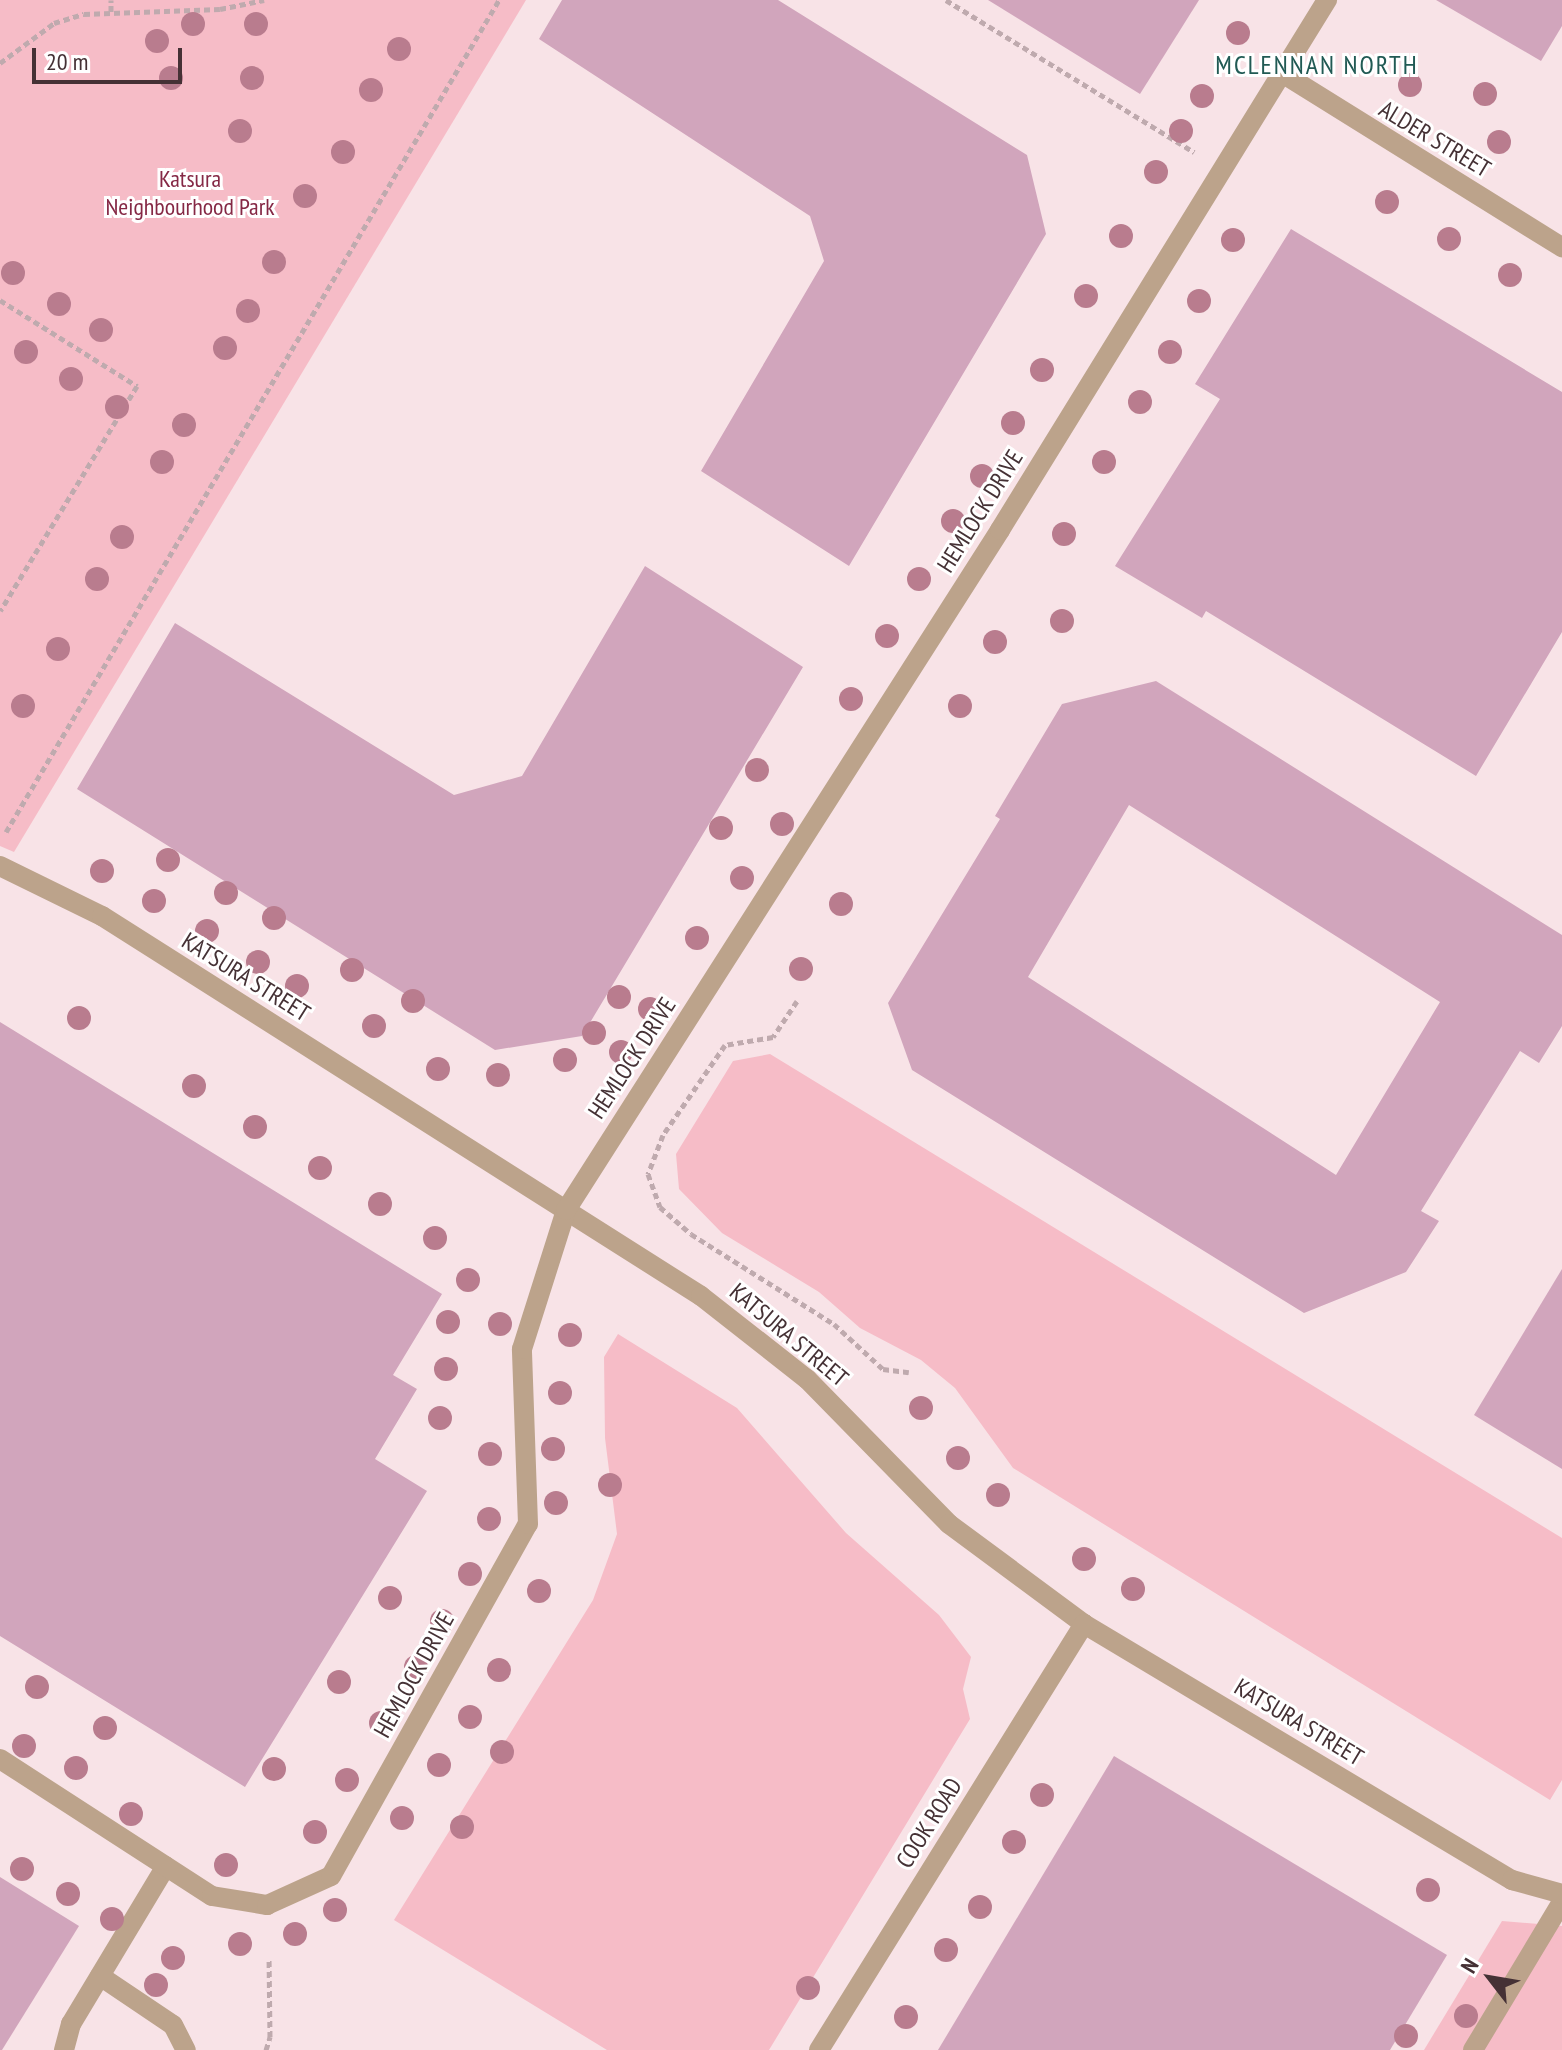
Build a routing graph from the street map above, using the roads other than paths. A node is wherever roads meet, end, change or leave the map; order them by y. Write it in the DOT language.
graph roads {
  1 [pos="1327,0"];
  2 [pos="1282,73"];
  3 [pos="1562,247"];
  4 [pos="0,866"];
  5 [pos="566,1210"];
  6 [pos="1084,1624"];
  7 [pos="0,1759"];
  8 [pos="166,1866"];
  9 [pos="1562,1894"];
  10 [pos="1562,1902"];
  11 [pos="100,1976"];
  12 [pos="64,2050"];
  13 [pos="186,2050"];
  14 [pos="819,2050"];
  15 [pos="1473,2050"];
  1 -- 2 [label="street, HEMLOCK DRIVE"];
  2 -- 3 [label="street, ALDER STREET"];
  2 -- 5 [label="street, HEMLOCK DRIVE"];
  4 -- 5 [label="street, KATSURA STREET"];
  5 -- 6 [label="street, KATSURA STREET"];
  5 -- 8 [label="street, HEMLOCK DRIVE"];
  6 -- 9 [label="street, KATSURA STREET"];
  6 -- 14 [label="street, COOK ROAD"];
  7 -- 8 [label="street, HEMLOCK DRIVE"];
  8 -- 11 [label="street"];
  10 -- 15 [label="street"];
  11 -- 12 [label="street"];
  11 -- 13 [label="street"];
}
